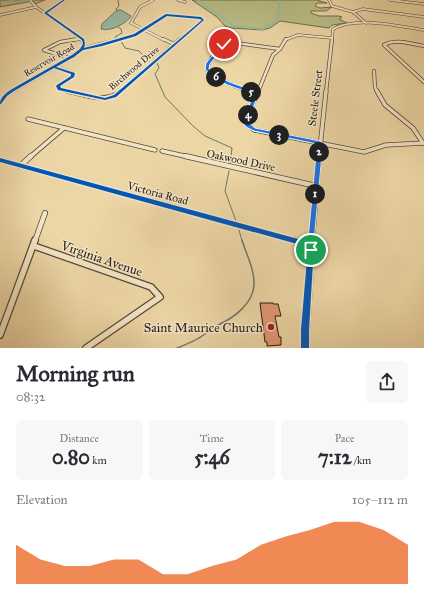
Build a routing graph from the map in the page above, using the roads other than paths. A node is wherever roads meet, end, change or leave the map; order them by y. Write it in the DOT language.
graph roads {
  1 [pos="30,0"];
  2 [pos="64,0"];
  3 [pos="152,0"];
  4 [pos="178,0"];
  5 [pos="329,0"];
  6 [pos="390,0"];
  7 [pos="185,2"];
  8 [pos="424,4"];
  9 [pos="36,7"];
  10 [pos="354,12"];
  11 [pos="45,13"];
  12 [pos="0,15"];
  13 [pos="424,17"];
  14 [pos="366,23"];
  15 [pos="424,30"];
  16 [pos="144,31"];
  17 [pos="332,38"];
  18 [pos="82,40"];
  19 [pos="174,44"];
  20 [pos="424,46"];
  21 [pos="82,49"];
  22 [pos="280,49"];
  23 [pos="69,58"];
  24 [pos="54,67"];
  25 [pos="374,71"];
  26 [pos="424,82"];
  27 [pos="257,93"];
  28 [pos="0,103"];
  29 [pos="28,119"];
  30 [pos="64,128"];
  31 [pos="320,143"];
  32 [pos="424,143"];
  33 [pos="155,150"];
  34 [pos="162,151"];
  35 [pos="0,160"];
  36 [pos="20,166"];
  37 [pos="316,186"];
  38 [pos="45,213"];
  39 [pos="311,245"];
  40 [pos="34,246"];
  41 [pos="0,335"];
  42 [pos="86,348"];
  43 [pos="305,348"];
  1 -- 9 [label="street, Reservoir Road"];
  2 -- 11 [label="street"];
  3 -- 16 [label="street"];
  4 -- 7 [label="street"];
  5 -- 10 [label="street"];
  6 -- 8 [label="street"];
  9 -- 11 [label="street, Reservoir Road"];
  9 -- 12 [label="street"];
  10 -- 13 [label="street"];
  10 -- 14 [label="street"];
  11 -- 18 [label="street, Reservoir Road"];
  14 -- 15 [label="street"];
  14 -- 17 [label="street"];
  16 -- 19 [label="street"];
  16 -- 19 [label="street, Birchwood Drive"];
  16 -- 21 [label="street"];
  17 -- 22 [label="street"];
  17 -- 31 [label="street, Steele Street"];
  18 -- 21 [label="street, Reservoir Road"];
  18 -- 23 [label="street"];
  19 -- 24 [label="street, Birchwood Drive"];
  20 -- 26 [label="street"];
  21 -- 23 [label="street, Reservoir Road"];
  22 -- 27 [label="street"];
  22 -- 27 [label="street"];
  23 -- 24 [label="street, Reservoir Road"];
  24 -- 28 [label="street, Reservoir Road"];
  25 -- 32 [label="street"];
  27 -- 31 [label="street"];
  29 -- 30 [label="street"];
  30 -- 33 [label="street"];
  30 -- 36 [label="street"];
  31 -- 32 [label="street"];
  31 -- 37 [label="street, Steele Street"];
  34 -- 37 [label="street, Oakwood Drive"];
  35 -- 36 [label="street, Victoria Road"];
  36 -- 39 [label="street, Victoria Road"];
  37 -- 39 [label="street, Steele Street"];
  38 -- 40 [label="street"];
  39 -- 43 [label="street, Steele Street"];
  40 -- 41 [label="street"];
  40 -- 42 [label="street, Virginia Avenue"];
}
